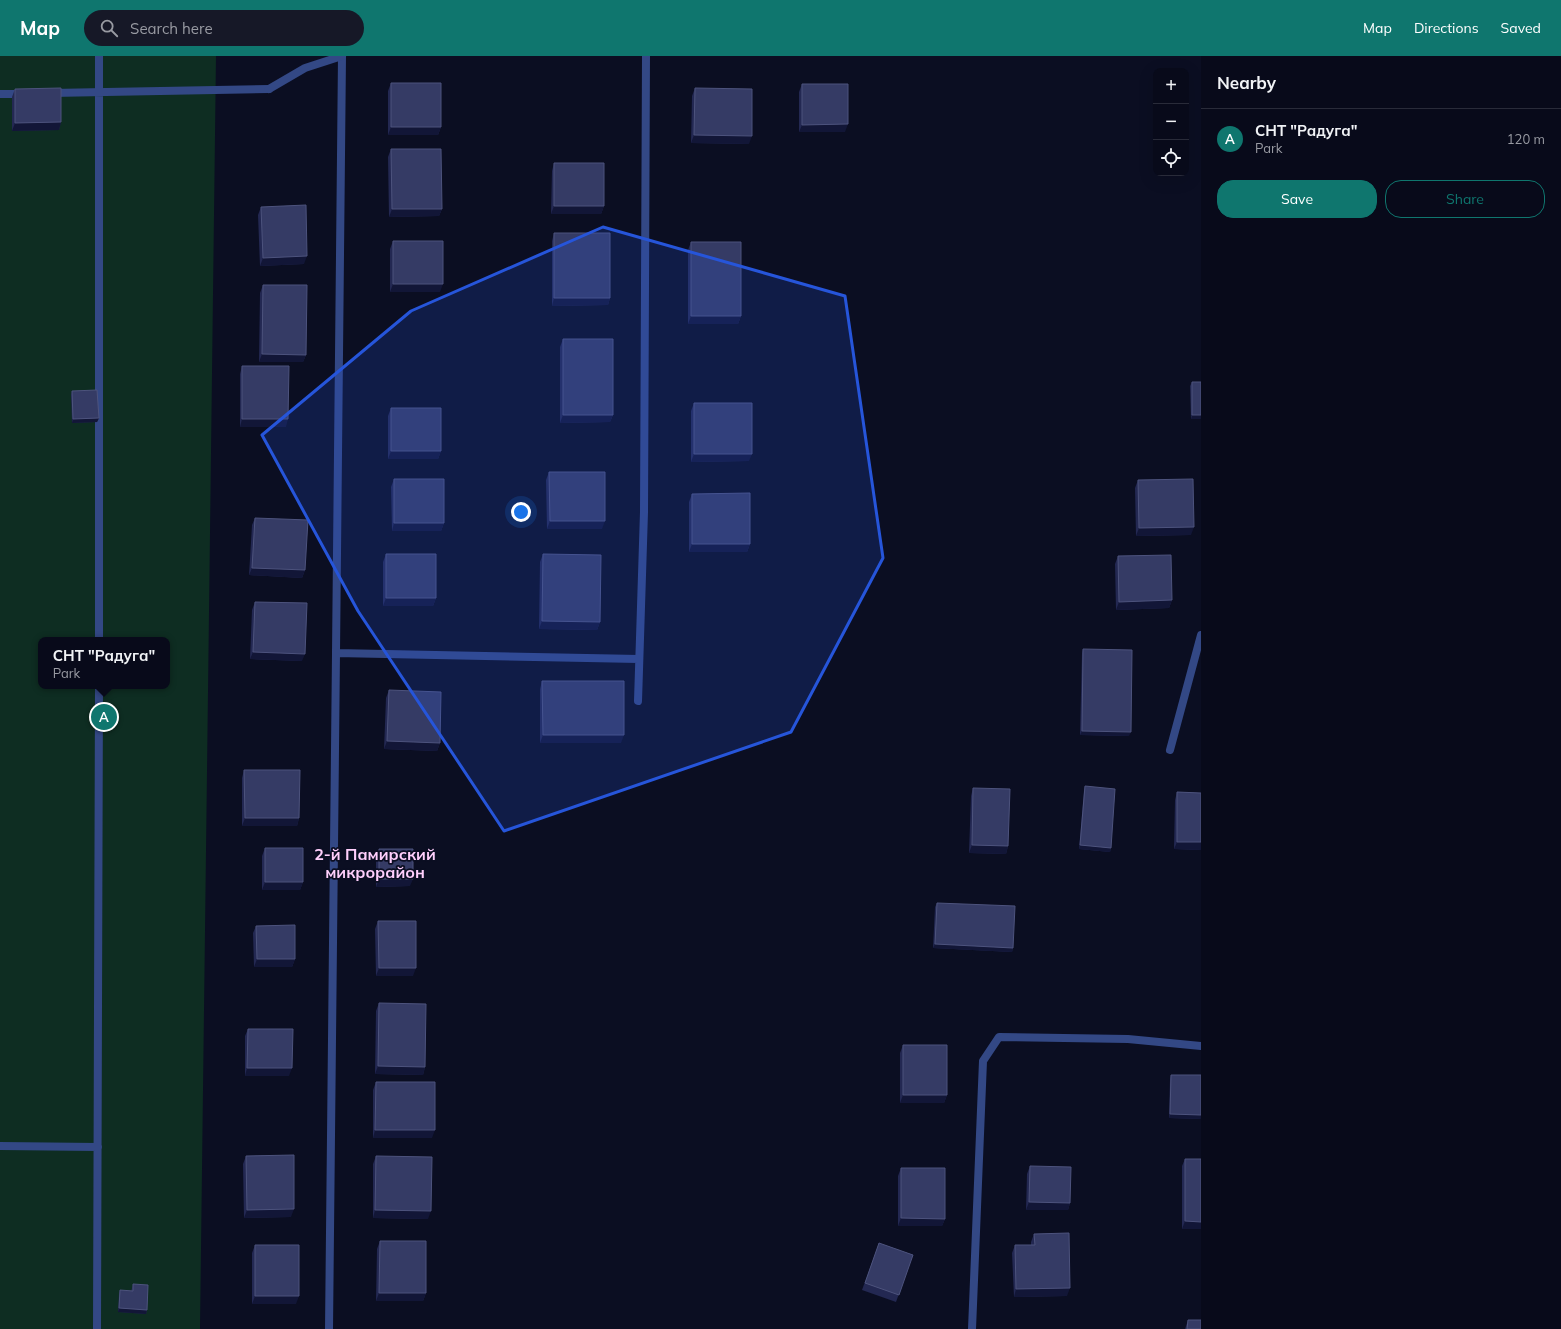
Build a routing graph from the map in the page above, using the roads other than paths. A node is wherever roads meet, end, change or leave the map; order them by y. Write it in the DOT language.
graph roads {
  1 [pos="99,56"];
  2 [pos="342,56"];
  3 [pos="646,56"];
  4 [pos="99,93"];
  5 [pos="0,94"];
  6 [pos="30,94"];
  7 [pos="46,94"];
  8 [pos="1201,635"];
  9 [pos="99,637"];
  10 [pos="336,653"];
  11 [pos="638,659"];
  12 [pos="99,689"];
  13 [pos="638,701"];
  14 [pos="1170,750"];
  15 [pos="1201,1046"];
  16 [pos="0,1146"];
  17 [pos="98,1147"];
  18 [pos="97,1329"];
  19 [pos="329,1329"];
  20 [pos="972,1329"];
  1 -- 4 [label="street"];
  2 -- 4 [label="street"];
  2 -- 10 [label="street"];
  3 -- 11 [label="street"];
  4 -- 7 [label="street"];
  4 -- 9 [label="street"];
  5 -- 6 [label="street"];
  8 -- 14 [label="street"];
  10 -- 11 [label="street"];
  10 -- 19 [label="street"];
  11 -- 13 [label="street"];
  12 -- 17 [label="street"];
  15 -- 20 [label="street"];
  16 -- 17 [label="street"];
  17 -- 18 [label="street"];
}
